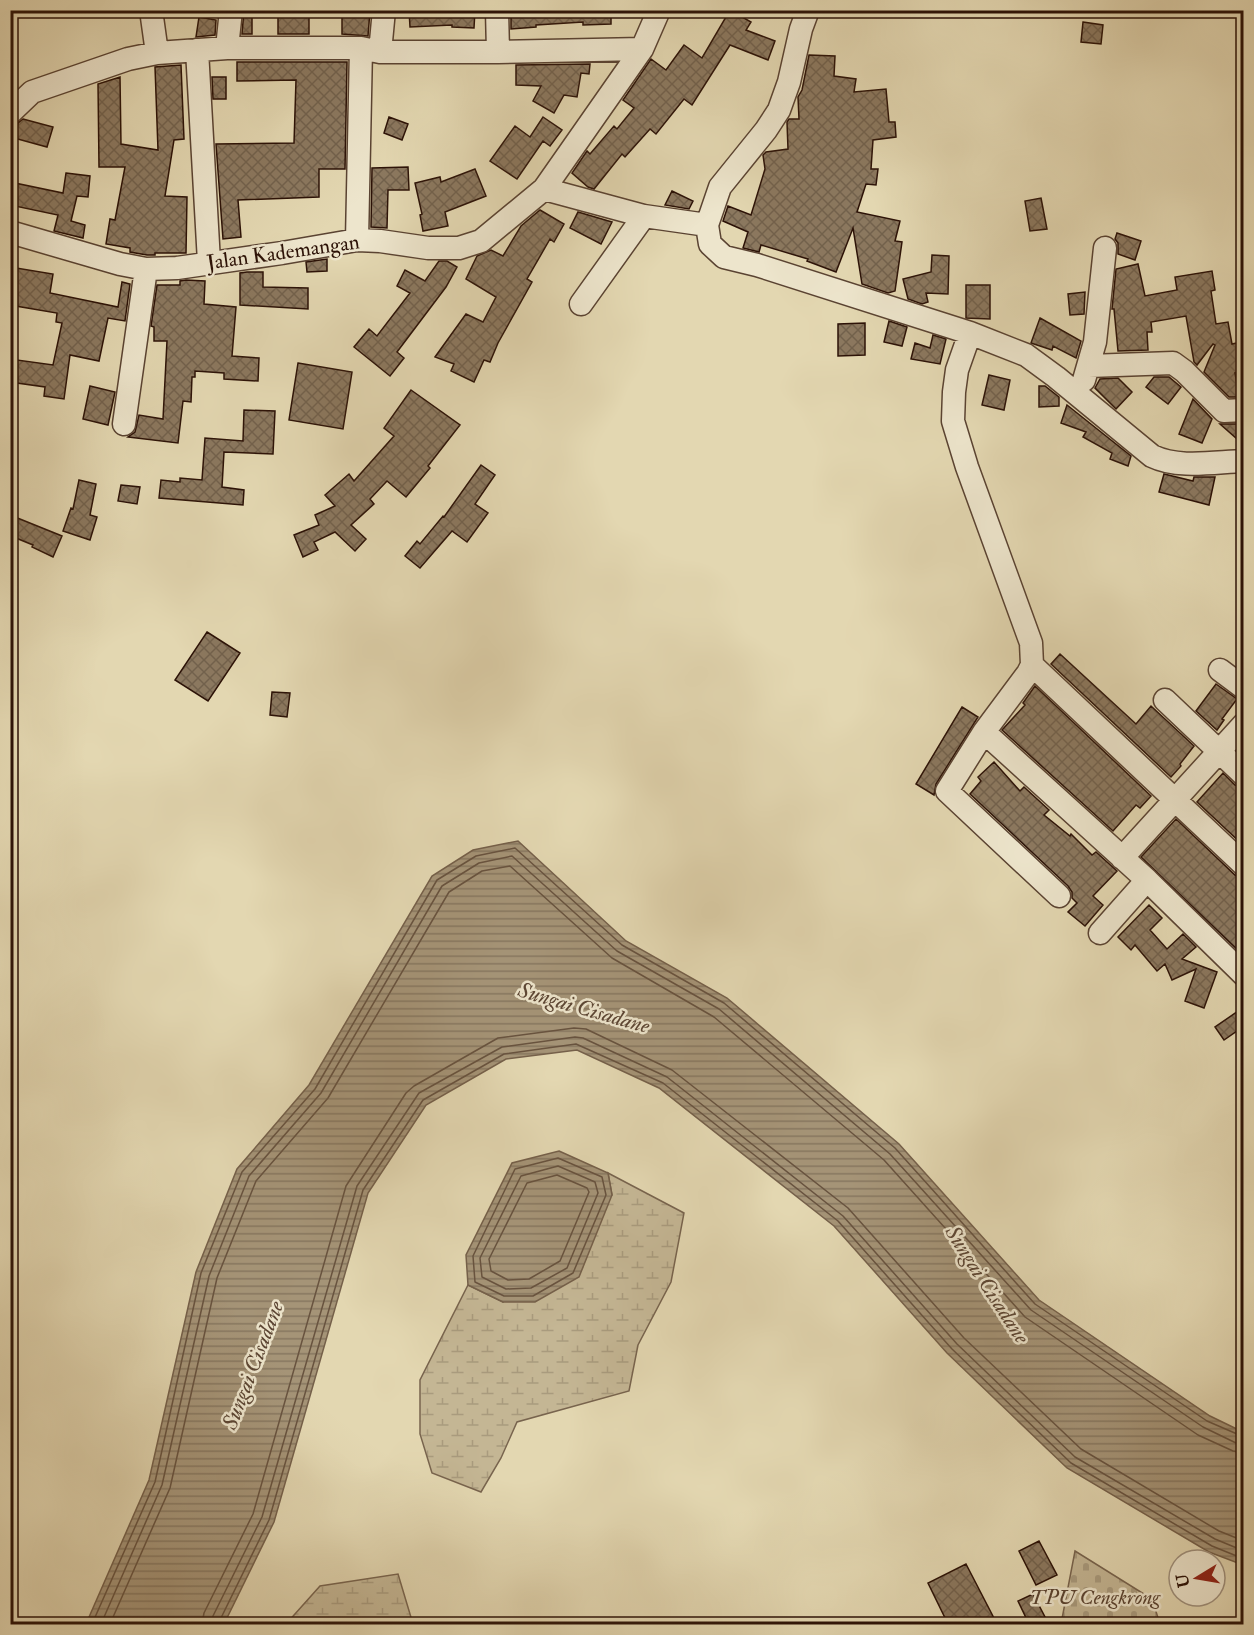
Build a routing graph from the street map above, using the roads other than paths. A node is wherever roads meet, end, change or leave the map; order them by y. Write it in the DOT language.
graph roads {
  1 [pos="150,10"];
  2 [pos="231,10"];
  3 [pos="384,10"];
  4 [pos="497,10"];
  5 [pos="659,10"];
  6 [pos="808,10"];
  7 [pos="227,48"];
  8 [pos="642,49"];
  9 [pos="197,50"];
  10 [pos="371,50"];
  11 [pos="157,52"];
  12 [pos="498,52"];
  13 [pos="10,113"];
  14 [pos="544,189"];
  15 [pos="644,216"];
  16 [pos="707,225"];
  17 [pos="10,232"];
  18 [pos="357,240"];
  19 [pos="1104,248"];
  20 [pos="210,261"];
  21 [pos="146,269"];
  22 [pos="581,304"];
  23 [pos="969,333"];
  24 [pos="1089,366"];
  25 [pos="1079,395"];
  26 [pos="1244,410"];
  27 [pos="124,424"];
  28 [pos="1244,461"];
  29 [pos="1032,665"];
  30 [pos="1220,670"];
  31 [pos="1244,688"];
  32 [pos="1165,700"];
  33 [pos="1244,724"];
  34 [pos="984,732"];
  35 [pos="1219,752"];
  36 [pos="1244,775"];
  37 [pos="1174,801"];
  38 [pos="1122,858"];
  39 [pos="1244,865"];
  40 [pos="1147,880"];
  41 [pos="1059,896"];
  42 [pos="1100,933"];
  43 [pos="1244,975"];
  1 -- 11 [label="street"];
  2 -- 7 [label="street"];
  3 -- 10 [label="street"];
  4 -- 12 [label="street"];
  5 -- 8 [label="street, Jalan Kademangan"];
  6 -- 16 [label="street"];
  7 -- 9 [label="street"];
  7 -- 10 [label="street"];
  8 -- 12 [label="street"];
  8 -- 14 [label="street, Jalan Kademangan"];
  9 -- 11 [label="street"];
  9 -- 20 [label="street"];
  10 -- 12 [label="street"];
  10 -- 18 [label="street"];
  11 -- 13 [label="street"];
  14 -- 15 [label="street"];
  14 -- 18 [label="street, Jalan Kademangan"];
  15 -- 16 [label="street"];
  15 -- 22 [label="street"];
  16 -- 23 [label="street"];
  17 -- 21 [label="street, Jalan Kademangan"];
  18 -- 20 [label="street, Jalan Kademangan"];
  19 -- 24 [label="street"];
  20 -- 21 [label="street, Jalan Kademangan"];
  21 -- 27 [label="street"];
  23 -- 25 [label="street"];
  23 -- 29 [label="street"];
  24 -- 25 [label="street"];
  24 -- 26 [label="street"];
  25 -- 28 [label="street"];
  29 -- 34 [label="street"];
  29 -- 37 [label="street"];
  30 -- 31 [label="street"];
  32 -- 35 [label="street"];
  33 -- 35 [label="street"];
  34 -- 38 [label="street"];
  34 -- 41 [label="street"];
  35 -- 36 [label="street"];
  35 -- 37 [label="street"];
  37 -- 38 [label="street"];
  37 -- 39 [label="street"];
  38 -- 40 [label="street"];
  40 -- 42 [label="street"];
  40 -- 43 [label="street"];
}
